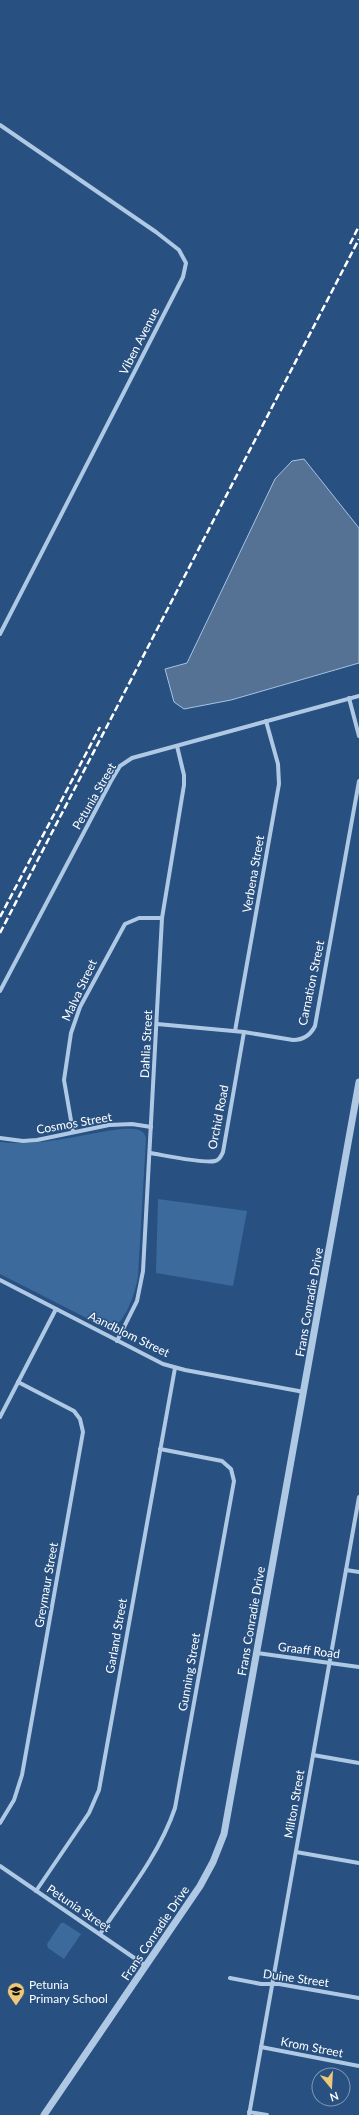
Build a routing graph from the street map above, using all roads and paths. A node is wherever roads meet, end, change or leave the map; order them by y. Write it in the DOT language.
graph roads {
  1 [pos="0,125"];
  2 [pos="0,634"];
  3 [pos="359,696"];
  4 [pos="349,698"];
  5 [pos="266,721"];
  6 [pos="359,736"];
  7 [pos="177,746"];
  8 [pos="359,781"];
  9 [pos="162,918"];
  10 [pos="0,991"];
  11 [pos="157,1024"];
  12 [pos="235,1031"];
  13 [pos="244,1032"];
  14 [pos="359,1082"];
  15 [pos="151,1126"];
  16 [pos="73,1132"];
  17 [pos="0,1138"];
  18 [pos="150,1153"];
  19 [pos="0,1280"];
  20 [pos="56,1309"];
  21 [pos="117,1341"];
  22 [pos="175,1368"];
  23 [pos="18,1382"];
  24 [pos="304,1392"];
  25 [pos="0,1417"];
  26 [pos="160,1449"];
  27 [pos="359,1497"];
  28 [pos="346,1570"];
  29 [pos="359,1572"];
  30 [pos="257,1653"];
  31 [pos="329,1663"];
  32 [pos="359,1667"];
  33 [pos="313,1755"];
  34 [pos="359,1763"];
  35 [pos="0,1823"];
  36 [pos="296,1852"];
  37 [pos="359,1863"];
  38 [pos="0,1866"];
  39 [pos="36,1891"];
  40 [pos="100,1934"];
  41 [pos="146,1966"];
  42 [pos="230,1978"];
  43 [pos="272,1984"];
  44 [pos="359,1998"];
  45 [pos="261,2047"];
  46 [pos="359,2066"];
  47 [pos="249,2113"];
  48 [pos="44,2115"];
  49 [pos="267,2115"];
  1 -- 2 [label="street, Viben Avenue"];
  3 -- 4 [label="street, Petunia Street"];
  4 -- 5 [label="street, Petunia Street"];
  4 -- 6 [label="street"];
  5 -- 7 [label="street, Petunia Street"];
  5 -- 12 [label="street, Verbena Street"];
  7 -- 9 [label="street, Dahlia Street"];
  7 -- 10 [label="street, Petunia Street"];
  8 -- 13 [label="street, Carnation Street"];
  9 -- 11 [label="street, Dahlia Street"];
  9 -- 16 [label="street, Malva Street"];
  11 -- 12 [label="street, Carnation Street"];
  11 -- 15 [label="street, Dahlia Street"];
  12 -- 13 [label="street, Carnation Street"];
  13 -- 18 [label="street, Orchid Road"];
  14 -- 24 [label="street, Frans Conradie Drive"];
  15 -- 16 [label="street, Cosmos Street"];
  15 -- 18 [label="street, Dahlia Street"];
  16 -- 17 [label="street, Cosmos Street"];
  18 -- 21 [label="street, Dahlia Street"];
  19 -- 20 [label="street, Aandblom Street"];
  20 -- 21 [label="street, Aandblom Street"];
  20 -- 23 [label="street"];
  21 -- 22 [label="street, Aandblom Street"];
  22 -- 24 [label="street, Aandblom Street"];
  22 -- 26 [label="street, Garland Street"];
  23 -- 25 [label="street"];
  23 -- 35 [label="street, Greymaur Street"];
  24 -- 30 [label="street, Frans Conradie Drive"];
  26 -- 39 [label="street, Garland Street"];
  26 -- 40 [label="street, Gunning Street"];
  27 -- 28 [label="street, Milton Street"];
  28 -- 29 [label="street"];
  28 -- 31 [label="street, Milton Street"];
  30 -- 31 [label="street, Graaff Road"];
  30 -- 41 [label="street, Frans Conradie Drive"];
  31 -- 32 [label="street, Graaff Road"];
  31 -- 33 [label="street, Milton Street"];
  33 -- 34 [label="street"];
  33 -- 36 [label="street, Milton Street"];
  36 -- 37 [label="street"];
  36 -- 43 [label="street, Milton Street"];
  38 -- 39 [label="street, Petunia Street"];
  39 -- 40 [label="street, Petunia Street"];
  40 -- 41 [label="street, Petunia Street"];
  41 -- 48 [label="street, Frans Conradie Drive"];
  42 -- 43 [label="street, Duine Street"];
  43 -- 44 [label="street, Duine Street"];
  43 -- 45 [label="street, Milton Street"];
  45 -- 46 [label="street, Krom Street"];
  45 -- 47 [label="street, Milton Street"];
  47 -- 49 [label="street"];
}
